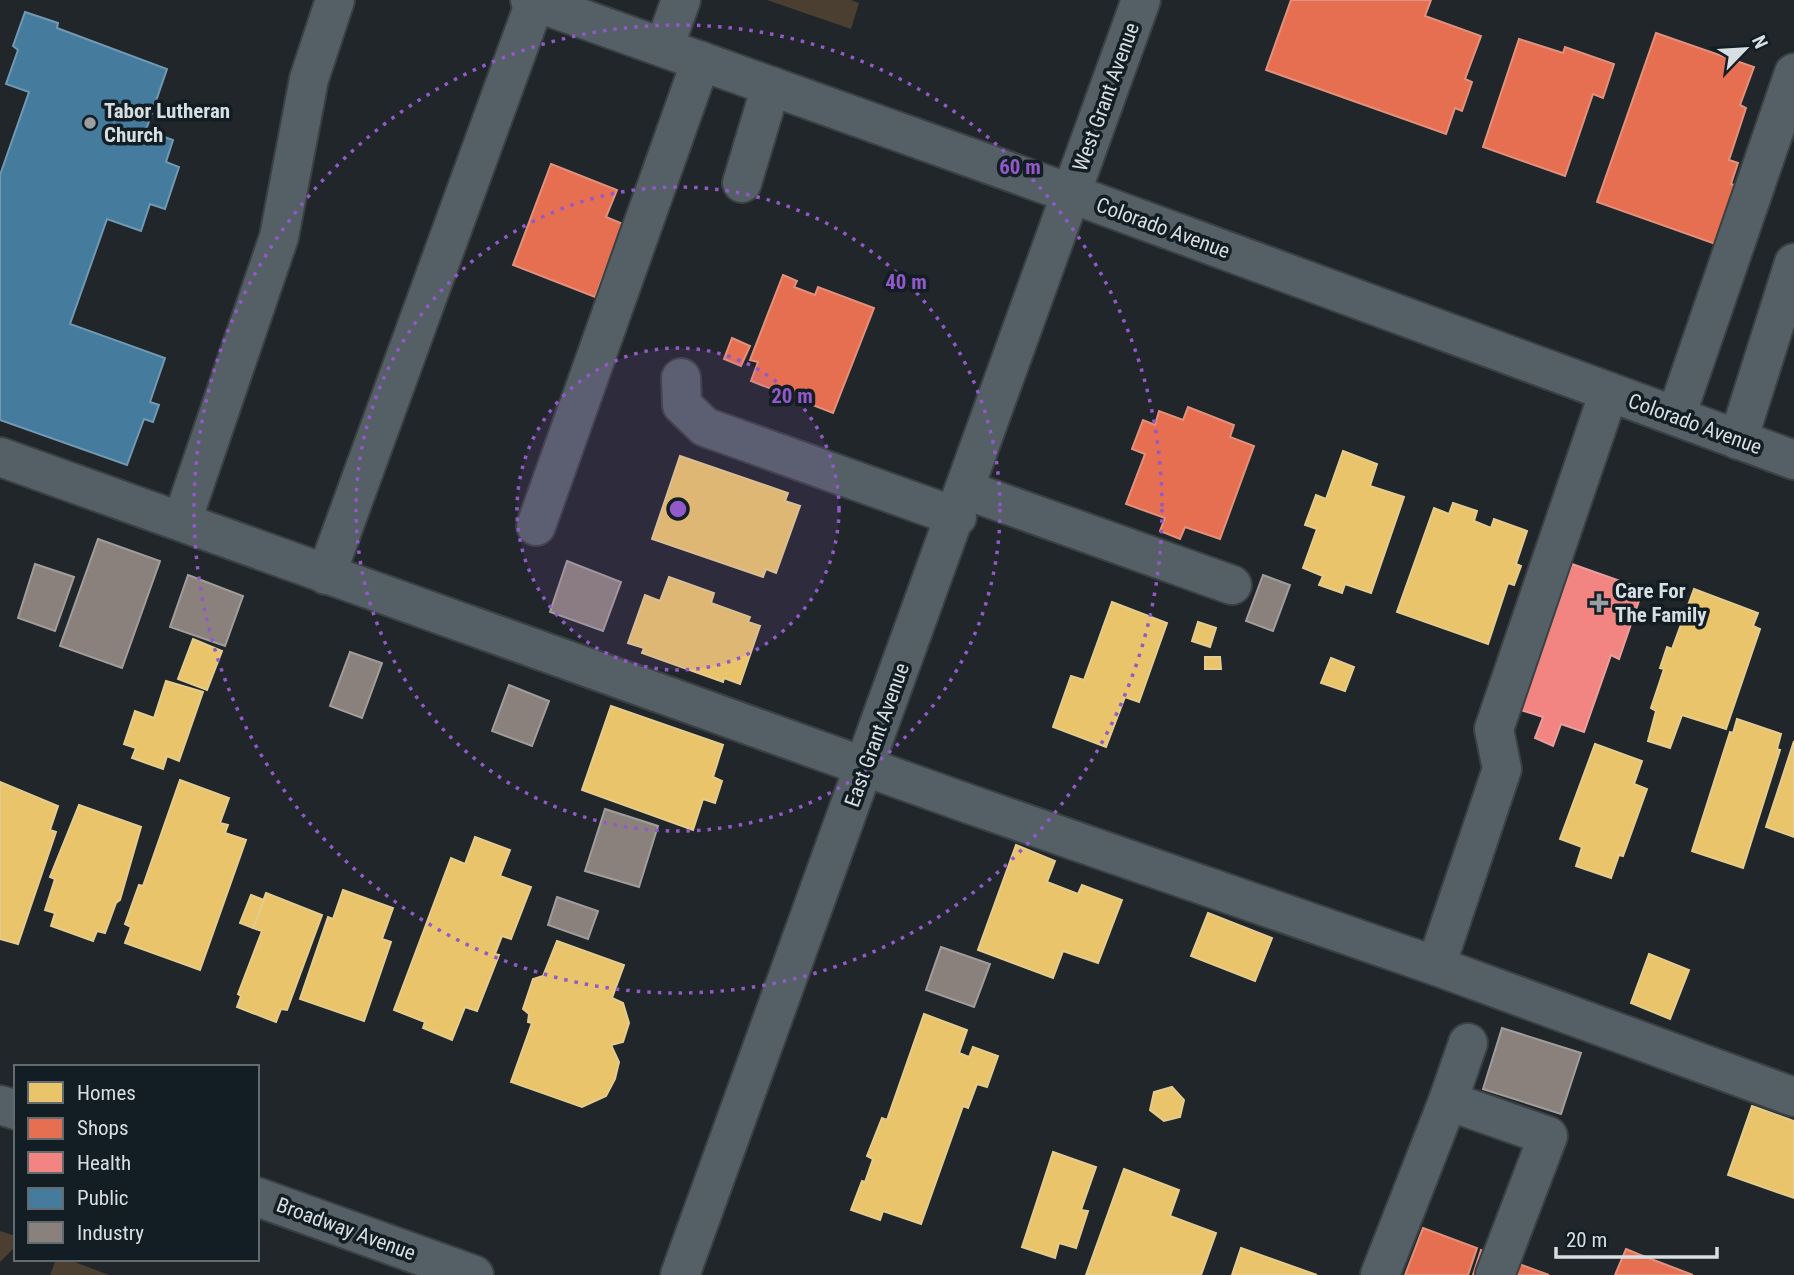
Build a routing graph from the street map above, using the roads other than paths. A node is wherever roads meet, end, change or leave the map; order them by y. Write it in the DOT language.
graph roads {
  1 [pos="335,0"];
  2 [pos="681,0"];
  3 [pos="1141,0"];
  4 [pos="532,1"];
  5 [pos="664,47"];
  6 [pos="701,61"];
  7 [pos="1794,73"];
  8 [pos="771,86"];
  9 [pos="742,183"];
  10 [pos="1072,194"];
  11 [pos="1794,263"];
  12 [pos="681,378"];
  13 [pos="1609,392"];
  14 [pos="1676,416"];
  15 [pos="1738,440"];
  16 [pos="0,457"];
  17 [pos="1794,460"];
  18 [pos="961,503"];
  19 [pos="182,522"];
  20 [pos="536,526"];
  21 [pos="326,575"];
  22 [pos="1232,585"];
  23 [pos="866,767"];
  24 [pos="1436,966"];
  25 [pos="1468,1043"];
  26 [pos="1794,1097"];
  27 [pos="1448,1101"];
  28 [pos="259,1198"];
  29 [pos="474,1275"];
  30 [pos="680,1275"];
  31 [pos="1380,1275"];
  32 [pos="1495,1275"];
  1 -- 19 [label="street"];
  2 -- 5 [label="street"];
  3 -- 10 [label="street, West Grant Avenue"];
  4 -- 5 [label="street, Colorado Avenue"];
  4 -- 21 [label="street"];
  5 -- 6 [label="street, Colorado Avenue"];
  6 -- 8 [label="street, Colorado Avenue"];
  6 -- 20 [label="street"];
  7 -- 14 [label="street"];
  8 -- 9 [label="street"];
  8 -- 10 [label="street, Colorado Avenue"];
  10 -- 13 [label="street, Colorado Avenue"];
  10 -- 18 [label="street, East Grant Avenue"];
  11 -- 15 [label="street"];
  12 -- 18 [label="street"];
  13 -- 14 [label="street, Colorado Avenue"];
  13 -- 24 [label="street"];
  14 -- 15 [label="street, Colorado Avenue"];
  15 -- 17 [label="street, Colorado Avenue"];
  16 -- 19 [label="street"];
  18 -- 22 [label="street"];
  18 -- 23 [label="street, East Grant Avenue"];
  19 -- 21 [label="street"];
  21 -- 23 [label="street"];
  23 -- 24 [label="street"];
  23 -- 30 [label="street, East Grant Avenue"];
  24 -- 26 [label="street"];
  25 -- 27 [label="street"];
  27 -- 31 [label="street"];
  27 -- 32 [label="street"];
  28 -- 29 [label="street, Broadway Avenue"];
}
